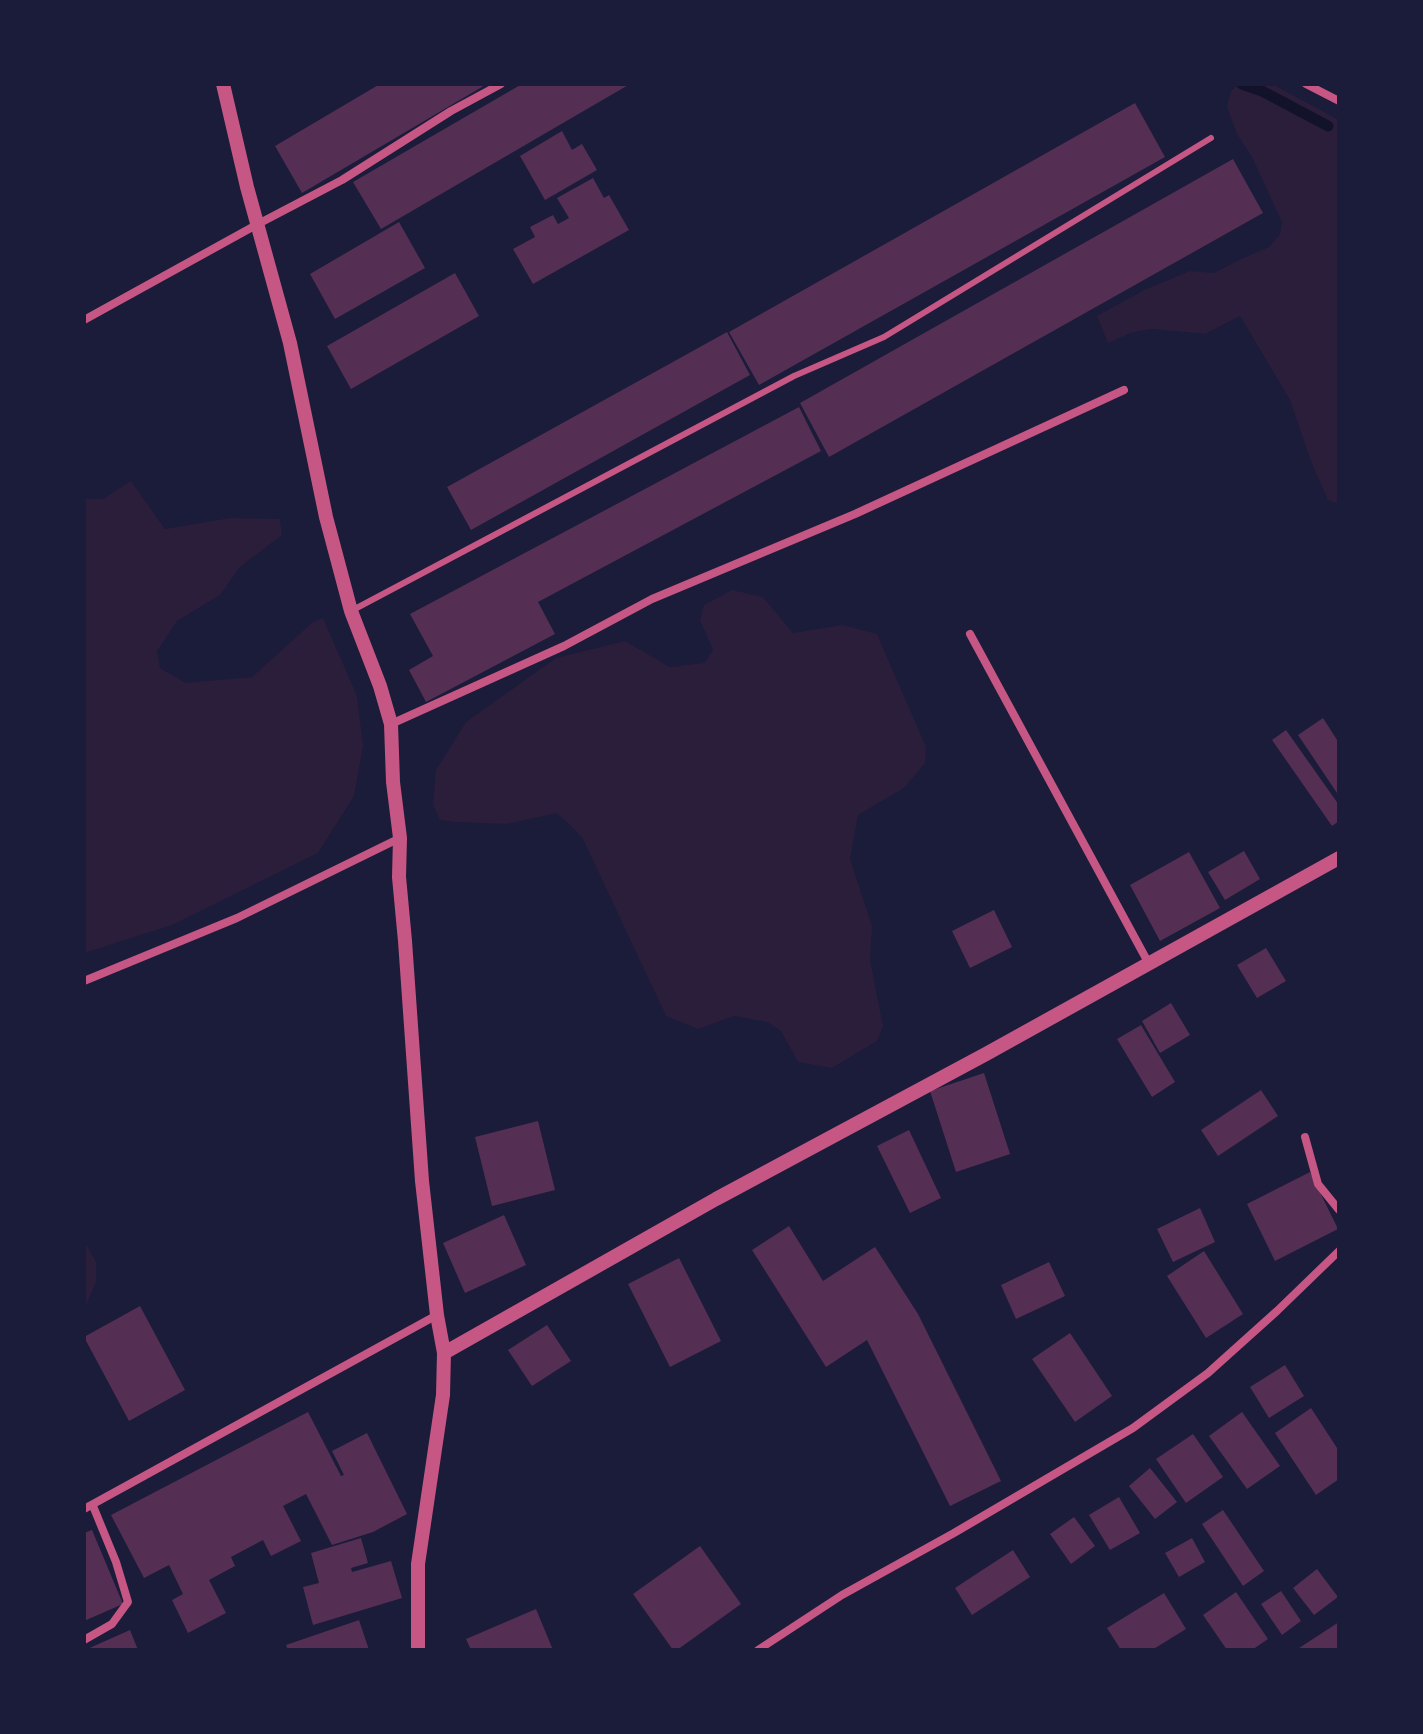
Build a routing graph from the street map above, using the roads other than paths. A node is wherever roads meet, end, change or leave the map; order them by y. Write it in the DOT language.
graph roads {
  1 [pos="223,84"];
  2 [pos="501,84"];
  3 [pos="1306,84"];
  4 [pos="1339,101"];
  5 [pos="1211,138"];
  6 [pos="258,224"];
  7 [pos="84,320"];
  8 [pos="1124,390"];
  9 [pos="351,611"];
  10 [pos="970,634"];
  11 [pos="391,724"];
  12 [pos="400,838"];
  13 [pos="1339,858"];
  14 [pos="1149,964"];
  15 [pos="84,981"];
  16 [pos="1305,1137"];
  17 [pos="1339,1210"];
  18 [pos="1339,1251"];
  19 [pos="437,1315"];
  20 [pos="444,1353"];
  21 [pos="88,1508"];
  22 [pos="84,1640"];
  23 [pos="418,1650"];
  24 [pos="758,1650"];
  1 -- 6 [label="street"];
  2 -- 6 [label="street"];
  3 -- 4 [label="street"];
  5 -- 9 [label="lane"];
  6 -- 7 [label="street"];
  6 -- 9 [label="street"];
  8 -- 11 [label="street"];
  9 -- 11 [label="street"];
  10 -- 14 [label="street"];
  11 -- 12 [label="street"];
  12 -- 15 [label="street"];
  12 -- 19 [label="street"];
  13 -- 14 [label="street"];
  14 -- 20 [label="street"];
  16 -- 17 [label="street"];
  18 -- 24 [label="street"];
  19 -- 20 [label="street"];
  19 -- 21 [label="street"];
  20 -- 23 [label="street"];
  21 -- 22 [label="street"];
}
